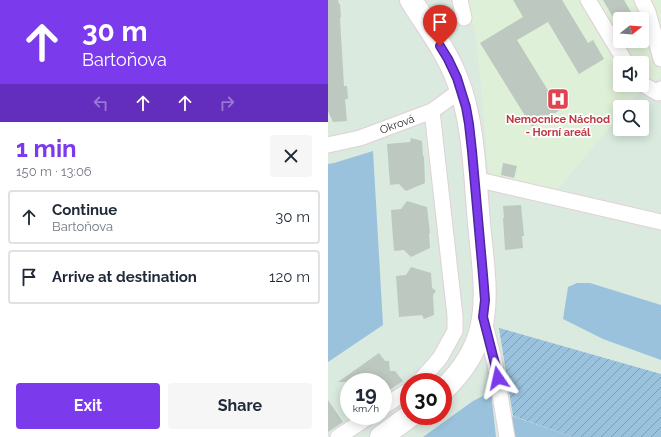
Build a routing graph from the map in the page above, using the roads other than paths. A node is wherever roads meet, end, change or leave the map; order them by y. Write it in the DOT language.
graph roads {
  1 [pos="411,0"];
  2 [pos="460,0"];
  3 [pos="588,0"];
  4 [pos="642,1"];
  5 [pos="464,18"];
  6 [pos="622,56"];
  7 [pos="661,59"];
  8 [pos="649,88"];
  9 [pos="661,89"];
  10 [pos="461,90"];
  11 [pos="432,112"];
  12 [pos="328,146"];
  13 [pos="475,180"];
  14 [pos="661,222"];
  15 [pos="483,317"];
  16 [pos="427,373"];
  17 [pos="452,381"];
  18 [pos="400,423"];
  19 [pos="356,425"];
  20 [pos="338,437"];
  21 [pos="381,437"];
  22 [pos="507,437"];
  1 -- 10 [label="street"];
  2 -- 5 [label="street"];
  3 -- 6 [label="street"];
  4 -- 7 [label="street"];
  8 -- 9 [label="street"];
  10 -- 11 [label="street, Okrová"];
  10 -- 13 [label="street"];
  11 -- 12 [label="street, Okrová"];
  11 -- 16 [label="street"];
  13 -- 14 [label="street"];
  13 -- 15 [label="street"];
  15 -- 17 [label="street"];
  15 -- 22 [label="street"];
  18 -- 21 [label="street"];
  19 -- 20 [label="street"];
}
